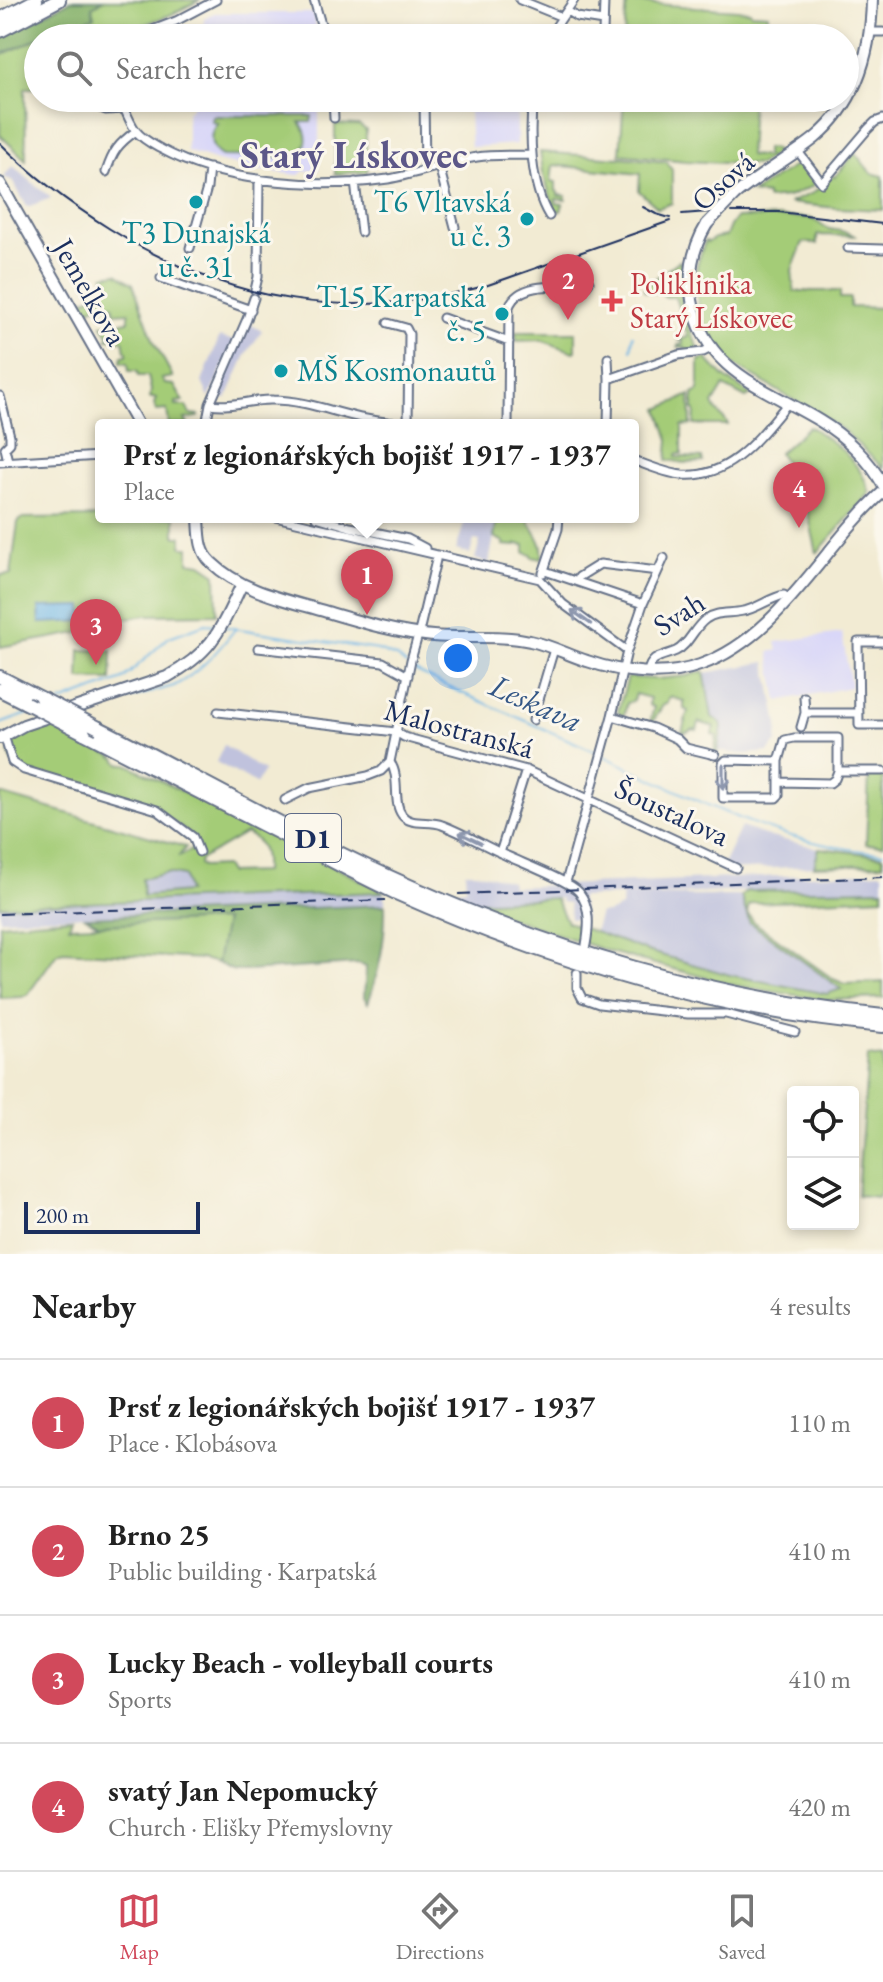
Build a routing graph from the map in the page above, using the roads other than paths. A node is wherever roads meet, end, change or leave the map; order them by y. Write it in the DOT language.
graph roads {
  1 [pos="36,0"];
  2 [pos="59,0"];
  3 [pos="216,0"];
  4 [pos="314,0"];
  5 [pos="520,0"];
  6 [pos="574,0"];
  7 [pos="872,0"];
  8 [pos="604,1"];
  9 [pos="564,14"];
  10 [pos="0,19"];
  11 [pos="603,21"];
  12 [pos="168,24"];
  13 [pos="321,24"];
  14 [pos="557,24"];
  15 [pos="0,31"];
  16 [pos="870,32"];
  17 [pos="883,32"];
  18 [pos="859,74"];
  19 [pos="126,112"];
  20 [pos="334,112"];
  21 [pos="424,112"];
  22 [pos="533,112"];
  23 [pos="838,112"];
  24 [pos="334,118"];
  25 [pos="883,119"];
  26 [pos="136,131"];
  27 [pos="797,150"];
  28 [pos="532,155"];
  29 [pos="439,166"];
  30 [pos="209,168"];
  31 [pos="425,170"];
  32 [pos="106,172"];
  33 [pos="259,179"];
  34 [pos="355,182"];
  35 [pos="0,183"];
  36 [pos="549,216"];
  37 [pos="455,227"];
  38 [pos="361,232"];
  39 [pos="190,248"];
  40 [pos="848,248"];
  41 [pos="883,249"];
  42 [pos="161,278"];
  43 [pos="589,282"];
  44 [pos="251,310"];
  45 [pos="443,318"];
  46 [pos="388,323"];
  47 [pos="509,342"];
  48 [pos="711,348"];
  49 [pos="608,358"];
  50 [pos="609,379"];
  51 [pos="0,396"];
  52 [pos="788,403"];
  53 [pos="210,404"];
  54 [pos="135,419"];
  55 [pos="207,419"];
  56 [pos="363,419"];
  57 [pos="409,419"];
  58 [pos="508,419"];
  59 [pos="608,419"];
  60 [pos="3,447"];
  61 [pos="95,456"];
  62 [pos="4,461"];
  63 [pos="639,462"];
  64 [pos="883,485"];
  65 [pos="883,492"];
  66 [pos="199,523"];
  67 [pos="299,523"];
  68 [pos="336,523"];
  69 [pos="558,523"];
  70 [pos="437,557"];
  71 [pos="664,558"];
  72 [pos="658,571"];
  73 [pos="542,575"];
  74 [pos="578,581"];
  75 [pos="242,584"];
  76 [pos="788,599"];
  77 [pos="643,604"];
  78 [pos="419,634"];
  79 [pos="883,642"];
  80 [pos="258,648"];
  81 [pos="554,649"];
  82 [pos="627,651"];
  83 [pos="623,670"];
  84 [pos="648,672"];
  85 [pos="408,674"];
  86 [pos="0,677"];
  87 [pos="0,690"];
  88 [pos="804,697"];
  89 [pos="218,712"];
  90 [pos="805,713"];
  91 [pos="859,713"];
  92 [pos="612,716"];
  93 [pos="533,720"];
  94 [pos="883,725"];
  95 [pos="801,727"];
  96 [pos="396,732"];
  97 [pos="2,737"];
  98 [pos="715,755"];
  99 [pos="779,761"];
  100 [pos="390,762"];
  101 [pos="526,770"];
  102 [pos="838,771"];
  103 [pos="883,771"];
  104 [pos="779,782"];
  105 [pos="588,799"];
  106 [pos="285,800"];
  107 [pos="199,852"];
  108 [pos="500,853"];
  109 [pos="736,868"];
  110 [pos="566,882"];
  111 [pos="586,945"];
  112 [pos="577,973"];
  113 [pos="883,1016"];
  114 [pos="883,1026"];
  115 [pos="795,1032"];
  1 -- 10 [label="highway"];
  2 -- 15 [label="highway"];
  3 -- 12 [label="street"];
  4 -- 13 [label="street"];
  5 -- 9 [label="street"];
  6 -- 9 [label="street"];
  7 -- 16 [label="street, Osová"];
  8 -- 11 [label="street"];
  9 -- 11 [label="street"];
  9 -- 14 [label="street"];
  16 -- 17 [label="street"];
  16 -- 18 [label="street, Osová"];
  19 -- 26 [label="street"];
  20 -- 24 [label="street"];
  21 -- 31 [label="street"];
  22 -- 28 [label="street"];
  23 -- 27 [label="street, Osová"];
  25 -- 27 [label="street"];
  26 -- 30 [label="street"];
  26 -- 32 [label="street"];
  27 -- 48 [label="street, Osová, bridge"];
  28 -- 29 [label="street"];
  28 -- 36 [label="street"];
  29 -- 31 [label="street"];
  29 -- 37 [label="street"];
  30 -- 33 [label="street"];
  30 -- 39 [label="street"];
  31 -- 34 [label="street"];
  33 -- 34 [label="street"];
  33 -- 44 [label="street"];
  34 -- 38 [label="street"];
  35 -- 54 [label="street, Jemelkova"];
  40 -- 41 [label="street"];
  42 -- 44 [label="street"];
  43 -- 47 [label="street"];
  44 -- 53 [label="street"];
  45 -- 47 [label="street"];
  46 -- 57 [label="street"];
  47 -- 58 [label="street"];
  48 -- 50 [label="street"];
  48 -- 52 [label="street, Osová"];
  49 -- 50 [label="street"];
  50 -- 59 [label="street"];
  51 -- 60 [label="street"];
  52 -- 63 [label="street"];
  52 -- 64 [label="street, Osová"];
  53 -- 55 [label="street"];
  53 -- 56 [label="street"];
  60 -- 62 [label="street"];
  61 -- 62 [label="street"];
  65 -- 76 [label="street"];
  66 -- 75 [label="street"];
  67 -- 70 [label="street"];
  68 -- 70 [label="street"];
  69 -- 73 [label="street"];
  70 -- 73 [label="street"];
  70 -- 78 [label="street"];
  71 -- 72 [label="street"];
  72 -- 74 [label="street"];
  72 -- 77 [label="street"];
  73 -- 74 [label="street"];
  82 -- 73 [label="street, one-way"];
  74 -- 77 [label="street"];
  75 -- 78 [label="street"];
  75 -- 97 [label="street"];
  76 -- 84 [label="street"];
  76 -- 84 [label="street, Svah"];
  77 -- 82 [label="street"];
  78 -- 81 [label="street"];
  78 -- 85 [label="street"];
  79 -- 91 [label="street"];
  80 -- 85 [label="street"];
  81 -- 83 [label="street"];
  81 -- 93 [label="street"];
  82 -- 83 [label="street"];
  83 -- 84 [label="street"];
  83 -- 92 [label="street"];
  85 -- 96 [label="street"];
  86 -- 113 [label="highway, D1, bridge"];
  87 -- 114 [label="highway, D1, bridge"];
  88 -- 90 [label="street"];
  89 -- 96 [label="street, Malostranská"];
  90 -- 91 [label="street"];
  90 -- 95 [label="street"];
  91 -- 94 [label="street"];
  92 -- 98 [label="street"];
  92 -- 105 [label="street"];
  96 -- 100 [label="street"];
  96 -- 101 [label="street, Malostranská"];
  97 -- 107 [label="street"];
  99 -- 102 [label="street"];
  99 -- 104 [label="street"];
  99 -- 104 [label="street, one-way"];
  100 -- 106 [label="street"];
  108 -- 100 [label="street, one-way"];
  101 -- 105 [label="street, Malostranská"];
  101 -- 108 [label="street"];
  102 -- 103 [label="street"];
  102 -- 104 [label="street"];
  105 -- 109 [label="street, Šoustalova"];
  105 -- 110 [label="street"];
  108 -- 110 [label="street"];
  110 -- 111 [label="street"];
  112 -- 115 [label="street"];
}
